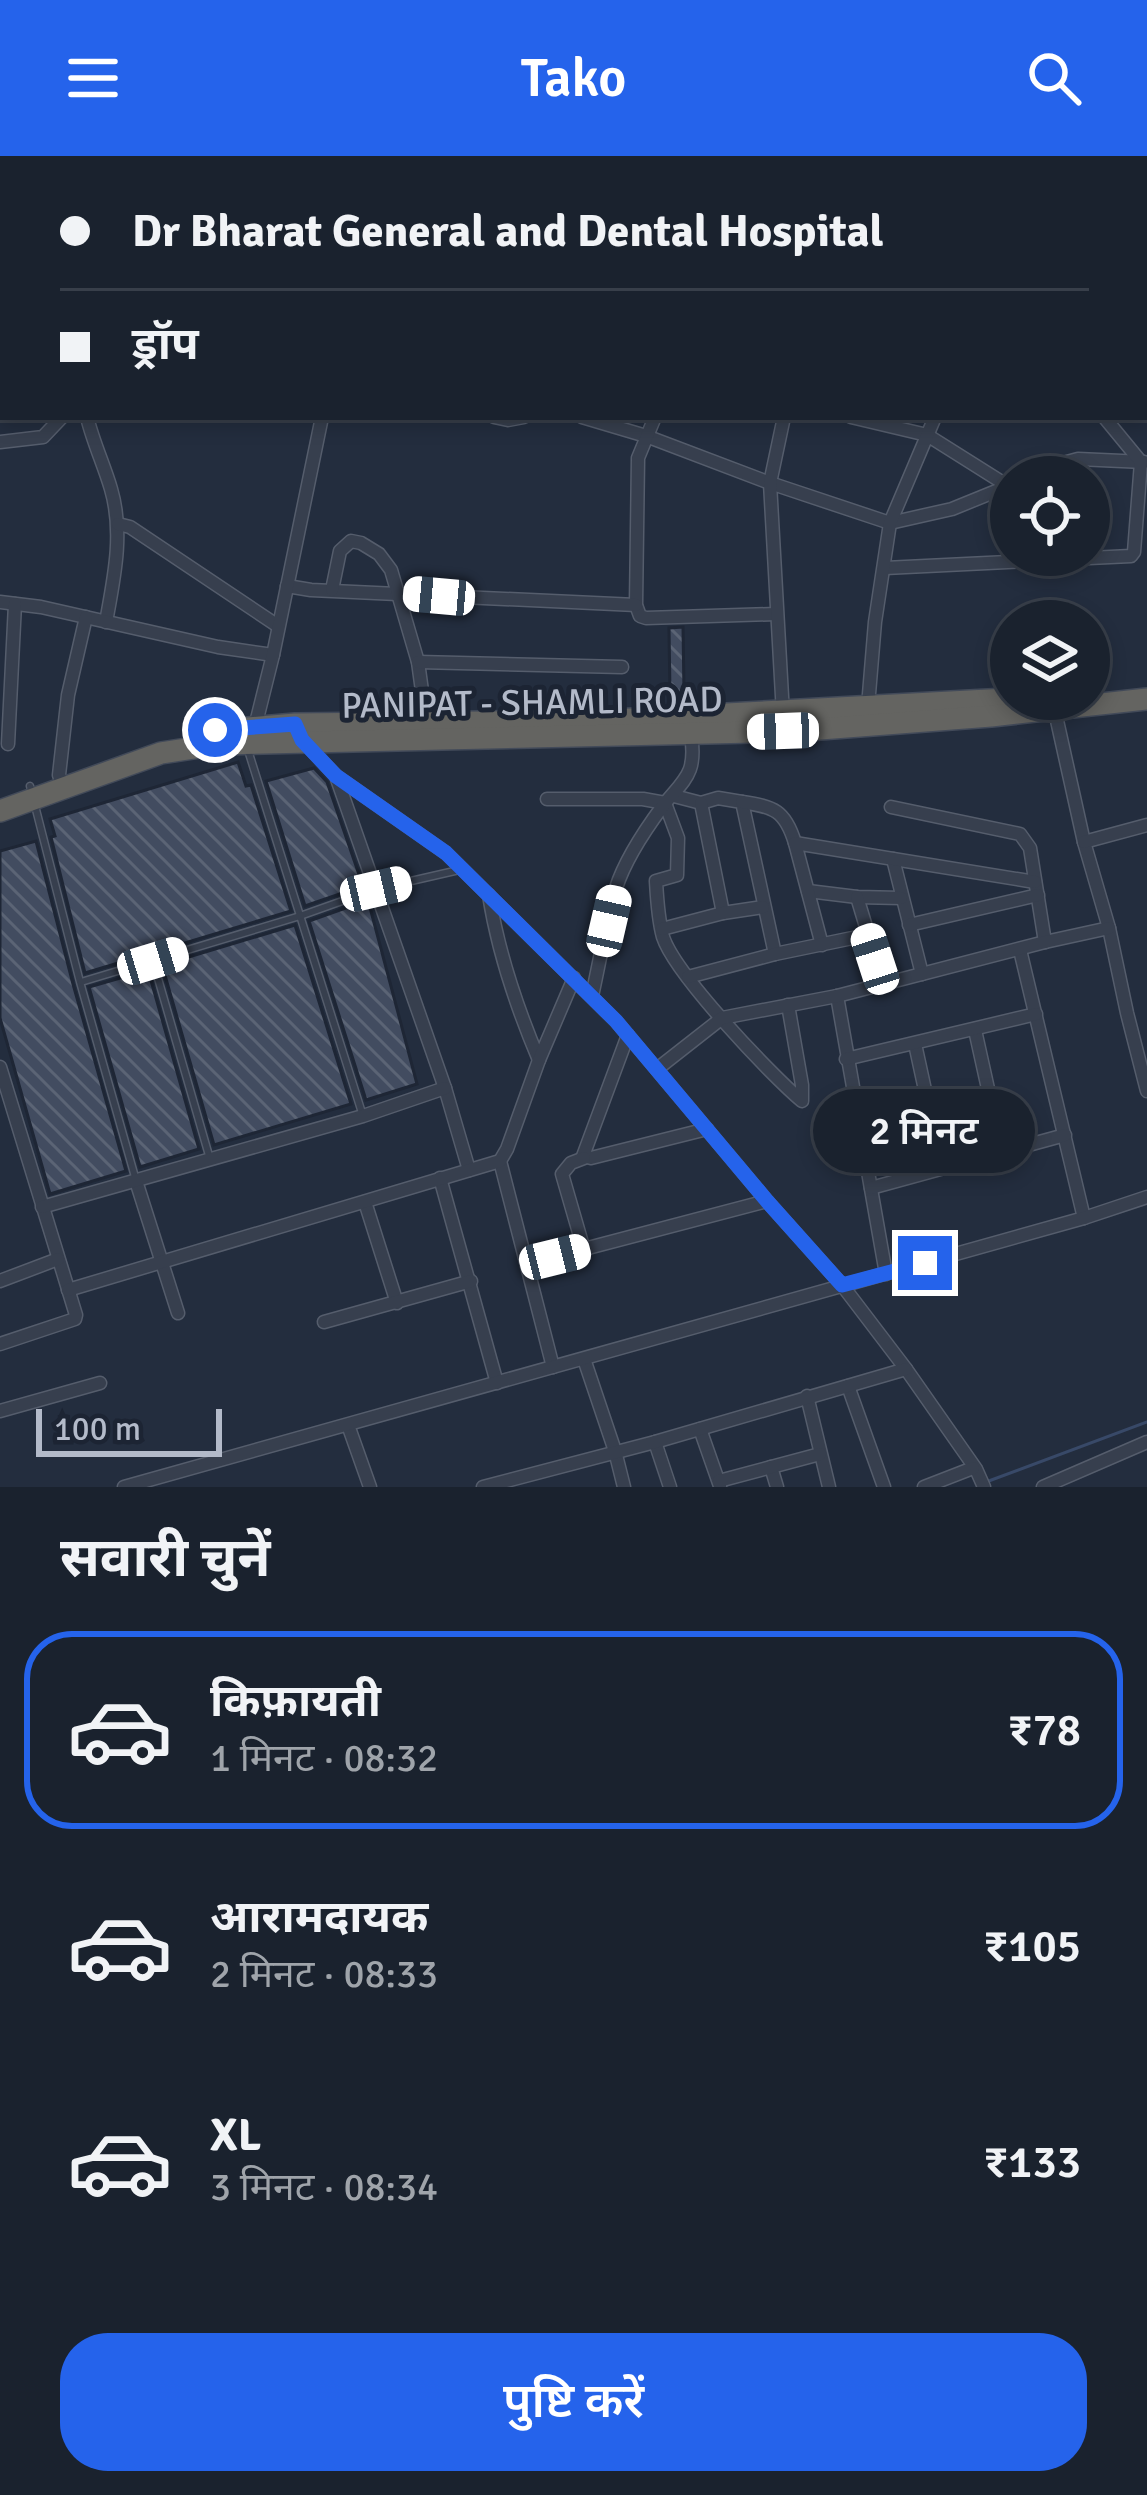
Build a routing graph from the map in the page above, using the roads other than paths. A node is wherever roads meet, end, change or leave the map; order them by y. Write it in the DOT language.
graph roads {
  1 [pos="59,420"];
  2 [pos="88,420"];
  3 [pos="321,420"];
  4 [pos="592,420"];
  5 [pos="654,420"];
  6 [pos="783,420"];
  7 [pos="863,420"];
  8 [pos="934,420"];
  9 [pos="1107,420"];
  10 [pos="927,435"];
  11 [pos="646,436"];
  12 [pos="0,442"];
  13 [pos="1110,460"];
  14 [pos="1144,462"];
  15 [pos="990,474"];
  16 [pos="770,483"];
  17 [pos="990,494"];
  18 [pos="890,523"];
  19 [pos="118,524"];
  20 [pos="885,568"];
  21 [pos="287,586"];
  22 [pos="332,590"];
  23 [pos="397,593"];
  24 [pos="0,602"];
  25 [pos="15,604"];
  26 [pos="636,605"];
  27 [pos="776,614"];
  28 [pos="86,616"];
  29 [pos="106,622"];
  30 [pos="278,626"];
  31 [pos="273,655"];
  32 [pos="418,662"];
  33 [pos="622,667"];
  34 [pos="1147,684"];
  35 [pos="1110,688"];
  36 [pos="1147,699"];
  37 [pos="990,700"];
  38 [pos="1110,701"];
  39 [pos="868,706"];
  40 [pos="990,708"];
  41 [pos="1057,720"];
  42 [pos="783,722"];
  43 [pos="427,730"];
  44 [pos="299,732"];
  45 [pos="691,734"];
  46 [pos="250,735"];
  47 [pos="8,743"];
  48 [pos="336,776"];
  49 [pos="61,781"];
  50 [pos="32,792"];
  51 [pos="0,797"];
  52 [pos="547,799"];
  53 [pos="669,800"];
  54 [pos="742,802"];
  55 [pos="701,803"];
  56 [pos="891,807"];
  57 [pos="0,811"];
  58 [pos="1146,827"];
  59 [pos="1084,842"];
  60 [pos="795,843"];
  61 [pos="892,859"];
  62 [pos="463,869"];
  63 [pos="376,889"];
  64 [pos="1036,889"];
  65 [pos="808,891"];
  66 [pos="489,895"];
  67 [pos="857,897"];
  68 [pos="901,898"];
  69 [pos="764,907"];
  70 [pos="723,913"];
  71 [pos="301,916"];
  72 [pos="909,925"];
  73 [pos="1109,928"];
  74 [pos="662,929"];
  75 [pos="867,935"];
  76 [pos="1046,941"];
  77 [pos="822,945"];
  78 [pos="1020,950"];
  79 [pos="775,954"];
  80 [pos="153,961"];
  81 [pos="922,974"];
  82 [pos="688,977"];
  83 [pos="574,978"];
  84 [pos="80,982"];
  85 [pos="883,983"];
  86 [pos="837,995"];
  87 [pos="592,996"];
  88 [pos="788,1005"];
  89 [pos="1036,1014"];
  90 [pos="722,1018"];
  91 [pos="975,1030"];
  92 [pos="628,1034"];
  93 [pos="915,1044"];
  94 [pos="1142,1048"];
  95 [pos="846,1059"];
  96 [pos="539,1060"];
  97 [pos="0,1067"];
  98 [pos="657,1069"];
  99 [pos="445,1088"];
  100 [pos="1147,1090"];
  101 [pos="6,1115"];
  102 [pos="363,1117"];
  103 [pos="707,1129"];
  104 [pos="1064,1135"];
  105 [pos="1002,1152"];
  106 [pos="584,1158"];
  107 [pos="210,1160"];
  108 [pos="500,1161"];
  109 [pos="942,1168"];
  110 [pos="469,1170"];
  111 [pos="440,1178"];
  112 [pos="136,1180"];
  113 [pos="871,1188"];
  114 [pos="1147,1197"];
  115 [pos="767,1201"];
  116 [pos="365,1202"];
  117 [pos="42,1207"];
  118 [pos="1084,1218"];
  119 [pos="584,1250"];
  120 [pos="58,1259"];
  121 [pos="161,1262"];
  122 [pos="527,1264"];
  123 [pos="886,1274"];
  124 [pos="0,1281"];
  125 [pos="471,1281"];
  126 [pos="842,1285"];
  127 [pos="68,1290"];
  128 [pos="397,1303"];
  129 [pos="178,1313"];
  130 [pos="324,1322"];
  131 [pos="0,1344"];
  132 [pos="584,1359"];
  133 [pos="553,1367"];
  134 [pos="906,1369"];
  135 [pos="100,1383"];
  136 [pos="497,1383"];
  137 [pos="848,1386"];
  138 [pos="807,1396"];
  139 [pos="0,1412"];
  140 [pos="348,1424"];
  141 [pos="700,1429"];
  142 [pos="655,1442"];
  143 [pos="1147,1442"];
  144 [pos="615,1451"];
  145 [pos="820,1454"];
  146 [pos="771,1467"];
  147 [pos="974,1469"];
  148 [pos="720,1484"];
  149 [pos="124,1487"];
  150 [pos="370,1487"];
  151 [pos="483,1487"];
  152 [pos="623,1487"];
  153 [pos="670,1487"];
  154 [pos="778,1487"];
  155 [pos="829,1487"];
  156 [pos="884,1487"];
  157 [pos="924,1487"];
  158 [pos="984,1487"];
  159 [pos="1043,1487"];
  1 -- 12 [label="street"];
  2 -- 19 [label="street"];
  3 -- 21 [label="street"];
  4 -- 11 [label="street"];
  5 -- 11 [label="street"];
  6 -- 16 [label="street"];
  7 -- 10 [label="street"];
  8 -- 10 [label="street"];
  9 -- 14 [label="street"];
  10 -- 15 [label="street"];
  10 -- 18 [label="street"];
  11 -- 16 [label="street"];
  11 -- 26 [label="street"];
  13 -- 14 [label="street"];
  14 -- 20 [label="street"];
  16 -- 18 [label="street"];
  16 -- 27 [label="street"];
  17 -- 18 [label="street"];
  18 -- 20 [label="street"];
  19 -- 29 [label="street"];
  19 -- 30 [label="street"];
  20 -- 39 [label="street"];
  21 -- 22 [label="street"];
  21 -- 30 [label="street"];
  22 -- 23 [label="street"];
  22 -- 23 [label="street"];
  23 -- 26 [label="street"];
  23 -- 32 [label="street"];
  24 -- 25 [label="street"];
  25 -- 28 [label="street"];
  25 -- 47 [label="street"];
  26 -- 27 [label="street"];
  27 -- 42 [label="street"];
  28 -- 29 [label="street"];
  28 -- 49 [label="street"];
  29 -- 31 [label="street"];
  30 -- 31 [label="street"];
  31 -- 46 [label="street"];
  32 -- 33 [label="street"];
  32 -- 43 [label="street"];
  34 -- 35 [label="highway"];
  36 -- 38 [label="highway, PANIPAT - SHAMLI ROAD"];
  37 -- 39 [label="highway, PANIPAT - SHAMLI ROAD"];
  39 -- 42 [label="highway, PANIPAT - SHAMLI ROAD"];
  40 -- 42 [label="highway, PANIPAT - SHAMLI ROAD"];
  41 -- 59 [label="street"];
  42 -- 43 [label="highway, PANIPAT - SHAMLI ROAD"];
  42 -- 45 [label="highway, PANIPAT - SHAMLI ROAD"];
  43 -- 44 [label="highway, PANIPAT - SHAMLI ROAD"];
  43 -- 45 [label="highway, PANIPAT - SHAMLI ROAD"];
  44 -- 46 [label="highway, PANIPAT - SHAMLI ROAD"];
  44 -- 48 [label="street"];
  45 -- 53 [label="street"];
  46 -- 49 [label="highway, PANIPAT - SHAMLI ROAD"];
  46 -- 71 [label="lane"];
  48 -- 62 [label="street"];
  48 -- 63 [label="street"];
  49 -- 50 [label="highway, PANIPAT - SHAMLI ROAD"];
  50 -- 51 [label="highway, PANIPAT - SHAMLI ROAD"];
  50 -- 57 [label="highway, PANIPAT - SHAMLI ROAD"];
  50 -- 84 [label="lane"];
  52 -- 53 [label="street"];
  53 -- 55 [label="street"];
  53 -- 74 [label="street"];
  53 -- 87 [label="street"];
  54 -- 55 [label="street"];
  54 -- 60 [label="street"];
  54 -- 69 [label="street"];
  55 -- 70 [label="street"];
  56 -- 64 [label="street"];
  58 -- 59 [label="street"];
  59 -- 73 [label="street"];
  60 -- 61 [label="street"];
  60 -- 65 [label="street"];
  61 -- 64 [label="street"];
  61 -- 68 [label="street"];
  62 -- 63 [label="lane"];
  62 -- 66 [label="street"];
  63 -- 71 [label="lane"];
  63 -- 99 [label="street"];
  64 -- 72 [label="street"];
  64 -- 76 [label="street"];
  65 -- 67 [label="street"];
  65 -- 77 [label="street"];
  66 -- 83 [label="street"];
  66 -- 96 [label="street"];
  67 -- 68 [label="street"];
  67 -- 75 [label="street"];
  68 -- 72 [label="street"];
  69 -- 70 [label="street"];
  69 -- 79 [label="street"];
  70 -- 74 [label="street"];
  71 -- 80 [label="lane"];
  71 -- 102 [label="lane"];
  72 -- 81 [label="street"];
  73 -- 76 [label="street"];
  73 -- 94 [label="street"];
  74 -- 82 [label="street"];
  75 -- 77 [label="street"];
  75 -- 85 [label="street"];
  76 -- 78 [label="street"];
  77 -- 79 [label="street"];
  78 -- 81 [label="street"];
  78 -- 89 [label="street"];
  79 -- 82 [label="street"];
  80 -- 84 [label="lane"];
  80 -- 107 [label="lane"];
  81 -- 85 [label="street"];
  82 -- 90 [label="street"];
  83 -- 87 [label="street"];
  83 -- 96 [label="street"];
  84 -- 112 [label="lane"];
  85 -- 86 [label="street"];
  86 -- 88 [label="street"];
  86 -- 95 [label="street"];
  87 -- 92 [label="street"];
  88 -- 90 [label="street"];
  88 -- 90 [label="street"];
  89 -- 91 [label="street"];
  89 -- 104 [label="street"];
  90 -- 98 [label="street"];
  91 -- 93 [label="street"];
  91 -- 105 [label="street"];
  92 -- 98 [label="street"];
  92 -- 106 [label="street"];
  93 -- 95 [label="street"];
  93 -- 109 [label="street"];
  94 -- 100 [label="street"];
  95 -- 113 [label="street"];
  96 -- 108 [label="street"];
  97 -- 101 [label="street"];
  98 -- 103 [label="street"];
  99 -- 102 [label="street"];
  99 -- 110 [label="street"];
  101 -- 117 [label="street"];
  102 -- 107 [label="street"];
  103 -- 106 [label="street"];
  103 -- 115 [label="street"];
  104 -- 105 [label="street"];
  104 -- 118 [label="street"];
  105 -- 109 [label="street"];
  106 -- 119 [label="street"];
  107 -- 112 [label="street"];
  108 -- 110 [label="street"];
  108 -- 122 [label="street"];
  109 -- 113 [label="street"];
  110 -- 111 [label="street"];
  111 -- 116 [label="street"];
  111 -- 125 [label="street"];
  112 -- 117 [label="street"];
  112 -- 121 [label="street"];
  113 -- 123 [label="street"];
  114 -- 118 [label="street"];
  115 -- 119 [label="street"];
  115 -- 126 [label="street"];
  116 -- 121 [label="street"];
  116 -- 128 [label="street"];
  117 -- 120 [label="street"];
  118 -- 123 [label="street"];
  119 -- 122 [label="street"];
  120 -- 124 [label="street"];
  120 -- 127 [label="street"];
  121 -- 127 [label="street"];
  121 -- 129 [label="street"];
  122 -- 133 [label="street"];
  123 -- 126 [label="street"];
  125 -- 128 [label="street"];
  125 -- 136 [label="street"];
  126 -- 132 [label="street"];
  126 -- 134 [label="street"];
  127 -- 131 [label="street"];
  128 -- 130 [label="street"];
  132 -- 133 [label="street"];
  132 -- 144 [label="street"];
  133 -- 136 [label="street"];
  134 -- 137 [label="street"];
  134 -- 147 [label="street"];
  135 -- 139 [label="street"];
  136 -- 140 [label="street"];
  137 -- 138 [label="street"];
  137 -- 156 [label="street"];
  138 -- 141 [label="street"];
  138 -- 145 [label="street"];
  140 -- 149 [label="street"];
  140 -- 150 [label="street"];
  141 -- 142 [label="street"];
  141 -- 148 [label="street"];
  142 -- 144 [label="street"];
  142 -- 153 [label="street"];
  143 -- 159 [label="street"];
  144 -- 151 [label="street"];
  144 -- 152 [label="street"];
  145 -- 146 [label="street"];
  145 -- 155 [label="street"];
  146 -- 148 [label="street"];
  146 -- 154 [label="street"];
  147 -- 157 [label="street"];
  147 -- 158 [label="street"];
}
